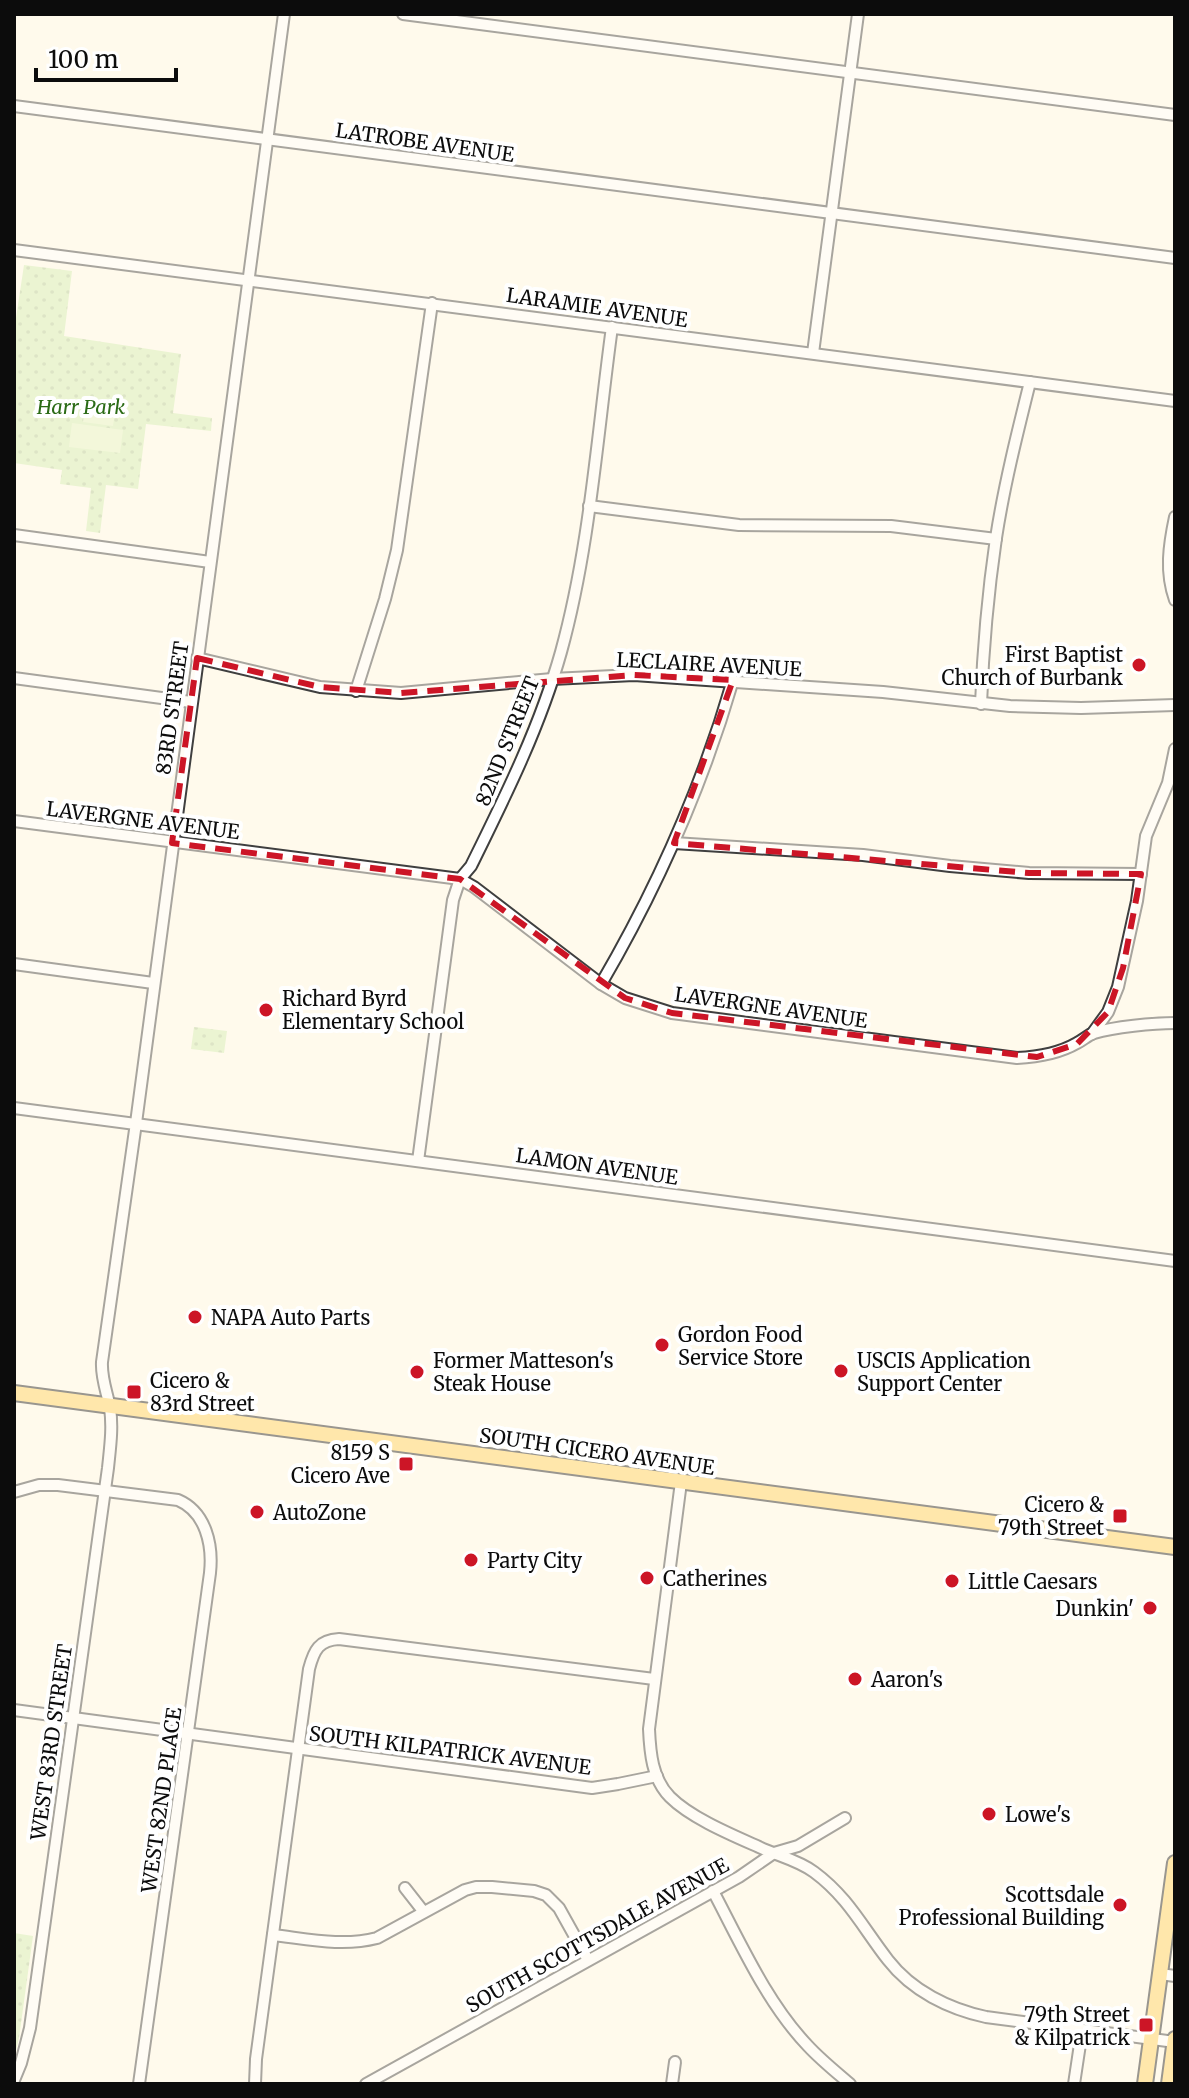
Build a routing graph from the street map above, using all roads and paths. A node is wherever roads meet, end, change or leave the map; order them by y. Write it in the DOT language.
graph roads {
  1 [pos="284,14"];
  2 [pos="403,14"];
  3 [pos="858,14"];
  4 [pos="850,73"];
  5 [pos="14,106"];
  6 [pos="1175,115"];
  7 [pos="267,139"];
  8 [pos="832,213"];
  9 [pos="14,250"];
  10 [pos="1175,258"];
  11 [pos="248,280"];
  12 [pos="432,303"];
  13 [pos="612,327"];
  14 [pos="813,353"];
  15 [pos="1030,382"];
  16 [pos="1175,401"];
  17 [pos="589,506"];
  18 [pos="1175,517"];
  19 [pos="14,535"];
  20 [pos="996,539"];
  21 [pos="210,562"];
  22 [pos="1175,600"];
  23 [pos="197,658"];
  24 [pos="14,678"];
  25 [pos="552,679"];
  26 [pos="733,680"];
  27 [pos="356,691"];
  28 [pos="191,702"];
  29 [pos="981,704"];
  30 [pos="1175,705"];
  31 [pos="1175,749"];
  32 [pos="14,821"];
  33 [pos="172,843"];
  34 [pos="674,843"];
  35 [pos="1141,874"];
  36 [pos="460,879"];
  37 [pos="14,964"];
  38 [pos="153,983"];
  39 [pos="601,984"];
  40 [pos="1175,1023"];
  41 [pos="1092,1034"];
  42 [pos="14,1108"];
  43 [pos="136,1123"];
  44 [pos="418,1161"];
  45 [pos="1175,1261"];
  46 [pos="14,1393"];
  47 [pos="109,1406"];
  48 [pos="681,1482"];
  49 [pos="105,1490"];
  50 [pos="14,1492"];
  51 [pos="1175,1547"];
  52 [pos="654,1679"];
  53 [pos="14,1710"];
  54 [pos="73,1718"];
  55 [pos="188,1733"];
  56 [pos="298,1749"];
  57 [pos="657,1776"];
  58 [pos="845,1818"];
  59 [pos="774,1853"];
  60 [pos="1175,1863"];
  61 [pos="405,1888"];
  62 [pos="713,1891"];
  63 [pos="423,1911"];
  64 [pos="273,1935"];
  65 [pos="588,1960"];
  66 [pos="1167,1975"];
  67 [pos="1082,2031"];
  68 [pos="1151,2039"];
  69 [pos="1175,2040"];
  70 [pos="675,2062"];
  71 [pos="14,2080"];
  72 [pos="139,2084"];
  73 [pos="255,2084"];
  74 [pos="366,2084"];
  75 [pos="672,2084"];
  76 [pos="850,2084"];
  77 [pos="1074,2084"];
  78 [pos="1145,2084"];
  79 [pos="1169,2084"];
  1 -- 7 [label="street, 83RD STREET"];
  2 -- 4 [label="street"];
  3 -- 4 [label="street"];
  4 -- 6 [label="street"];
  4 -- 8 [label="street"];
  5 -- 7 [label="street, LATROBE AVENUE"];
  7 -- 8 [label="street, LATROBE AVENUE"];
  7 -- 11 [label="street, 83RD STREET"];
  8 -- 10 [label="street, LATROBE AVENUE"];
  8 -- 14 [label="street"];
  9 -- 11 [label="street, LARAMIE AVENUE"];
  11 -- 12 [label="street, LARAMIE AVENUE"];
  11 -- 21 [label="street, 83RD STREET"];
  12 -- 13 [label="street, LARAMIE AVENUE"];
  12 -- 27 [label="street"];
  13 -- 14 [label="street, LARAMIE AVENUE"];
  13 -- 17 [label="street, 82ND STREET"];
  14 -- 15 [label="street, LARAMIE AVENUE"];
  15 -- 16 [label="street, LARAMIE AVENUE"];
  15 -- 20 [label="street"];
  17 -- 20 [label="street"];
  17 -- 25 [label="street, 82ND STREET"];
  18 -- 22 [label="street"];
  19 -- 21 [label="street"];
  20 -- 29 [label="street"];
  21 -- 23 [label="street, 83RD STREET"];
  23 -- 27 [label="street, LECLAIRE AVENUE"];
  23 -- 28 [label="street, 83RD STREET"];
  24 -- 28 [label="street"];
  25 -- 26 [label="street, LECLAIRE AVENUE"];
  25 -- 27 [label="street, LECLAIRE AVENUE"];
  25 -- 36 [label="street, 82ND STREET"];
  26 -- 29 [label="street, LECLAIRE AVENUE"];
  26 -- 34 [label="street"];
  28 -- 33 [label="street, 83RD STREET"];
  29 -- 30 [label="street, LECLAIRE AVENUE"];
  31 -- 35 [label="street"];
  32 -- 33 [label="street, LAVERGNE AVENUE"];
  33 -- 36 [label="street, LAVERGNE AVENUE"];
  33 -- 38 [label="street, 83RD STREET"];
  34 -- 35 [label="street"];
  34 -- 39 [label="street"];
  35 -- 41 [label="street"];
  36 -- 39 [label="street, LAVERGNE AVENUE"];
  36 -- 44 [label="street, 82ND STREET"];
  37 -- 38 [label="street"];
  38 -- 43 [label="street, 83RD STREET"];
  39 -- 41 [label="street, LAVERGNE AVENUE"];
  40 -- 41 [label="street, LAVERGNE AVENUE"];
  42 -- 43 [label="street, LAMON AVENUE"];
  43 -- 44 [label="street, LAMON AVENUE"];
  43 -- 47 [label="street, 83RD STREET"];
  44 -- 45 [label="street, LAMON AVENUE"];
  46 -- 47 [label="main road, SOUTH CICERO AVENUE"];
  47 -- 48 [label="main road, SOUTH CICERO AVENUE"];
  47 -- 49 [label="street, WEST 83RD STREET"];
  48 -- 51 [label="main road, SOUTH CICERO AVENUE"];
  48 -- 52 [label="street"];
  49 -- 50 [label="street"];
  49 -- 54 [label="street, WEST 83RD STREET"];
  49 -- 55 [label="street, WEST 82ND PLACE"];
  52 -- 56 [label="street"];
  52 -- 57 [label="street"];
  53 -- 54 [label="street, SOUTH KILPATRICK AVENUE"];
  54 -- 55 [label="street, SOUTH KILPATRICK AVENUE"];
  54 -- 71 [label="street, WEST 83RD STREET"];
  55 -- 56 [label="street, SOUTH KILPATRICK AVENUE"];
  55 -- 72 [label="street, WEST 82ND PLACE"];
  56 -- 57 [label="street, SOUTH KILPATRICK AVENUE"];
  56 -- 64 [label="street"];
  57 -- 59 [label="street"];
  58 -- 59 [label="street, SOUTH SCOTTSDALE AVENUE"];
  59 -- 62 [label="street, SOUTH SCOTTSDALE AVENUE"];
  59 -- 67 [label="street"];
  60 -- 66 [label="main road"];
  61 -- 63 [label="street"];
  62 -- 65 [label="street, SOUTH SCOTTSDALE AVENUE"];
  62 -- 76 [label="street"];
  63 -- 64 [label="street"];
  63 -- 65 [label="street"];
  64 -- 73 [label="street"];
  65 -- 74 [label="street, SOUTH SCOTTSDALE AVENUE"];
  66 -- 68 [label="main road"];
  67 -- 68 [label="street"];
  67 -- 77 [label="street"];
  68 -- 69 [label="street"];
  68 -- 78 [label="main road"];
  69 -- 79 [label="main road"];
  70 -- 75 [label="street"];
}
